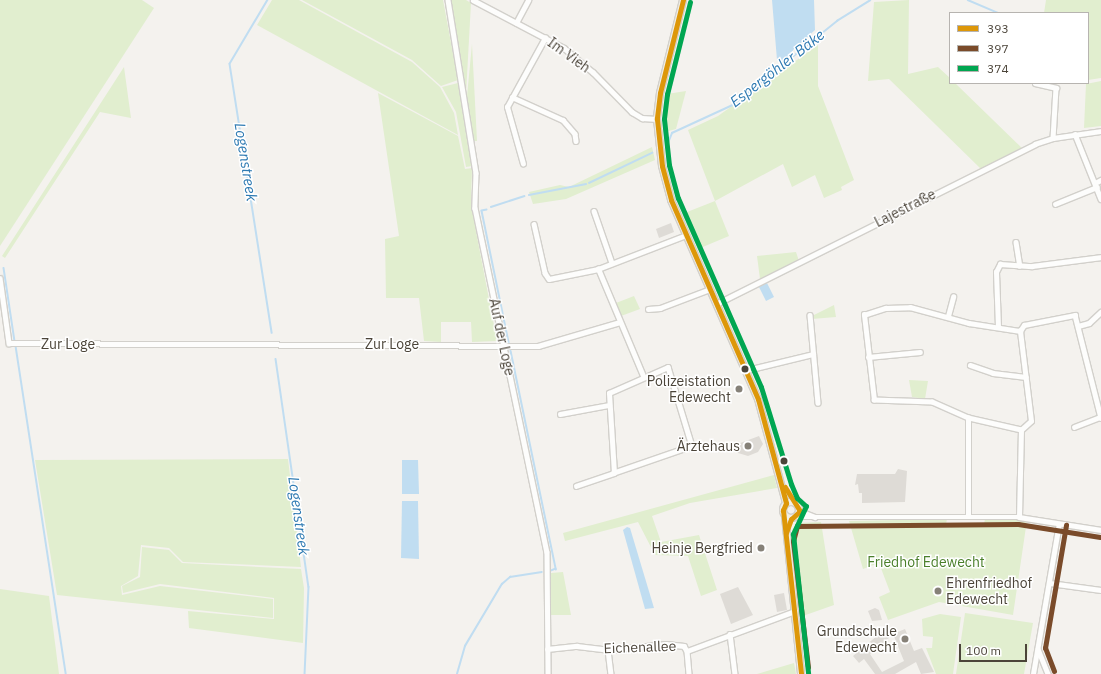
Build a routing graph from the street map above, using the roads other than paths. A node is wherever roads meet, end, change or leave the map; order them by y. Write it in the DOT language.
graph roads {
  1 [pos="448,0"];
  2 [pos="473,0"];
  3 [pos="528,0"];
  4 [pos="683,0"];
  5 [pos="516,23"];
  6 [pos="545,38"];
  7 [pos="1039,84"];
  8 [pos="512,97"];
  9 [pos="657,119"];
  10 [pos="1101,131"];
  11 [pos="1075,134"];
  12 [pos="1053,138"];
  13 [pos="576,141"];
  14 [pos="523,164"];
  15 [pos="1101,180"];
  16 [pos="1096,185"];
  17 [pos="1101,199"];
  18 [pos="1055,204"];
  19 [pos="594,211"];
  20 [pos="534,224"];
  21 [pos="686,235"];
  22 [pos="1016,242"];
  23 [pos="1101,257"];
  24 [pos="612,263"];
  25 [pos="1020,266"];
  26 [pos="598,269"];
  27 [pos="0,278"];
  28 [pos="710,289"];
  29 [pos="953,297"];
  30 [pos="716,304"];
  31 [pos="648,308"];
  32 [pos="1101,312"];
  33 [pos="810,315"];
  34 [pos="948,316"];
  35 [pos="620,322"];
  36 [pos="1078,326"];
  37 [pos="998,327"];
  38 [pos="1020,331"];
  39 [pos="503,344"];
  40 [pos="920,352"];
  41 [pos="813,354"];
  42 [pos="868,357"];
  43 [pos="970,365"];
  44 [pos="747,370"];
  45 [pos="643,376"];
  46 [pos="1026,377"];
  47 [pos="818,403"];
  48 [pos="1099,403"];
  49 [pos="609,406"];
  50 [pos="560,414"];
  51 [pos="968,418"];
  52 [pos="1101,418"];
  53 [pos="1074,427"];
  54 [pos="1021,430"];
  55 [pos="614,473"];
  56 [pos="576,486"];
  57 [pos="789,502"];
  58 [pos="800,511"];
  59 [pos="968,516"];
  60 [pos="791,517"];
  61 [pos="1019,517"];
  62 [pos="819,519"];
  63 [pos="1059,524"];
  64 [pos="1101,530"];
  65 [pos="1050,583"];
  66 [pos="1101,590"];
  67 [pos="795,611"];
  68 [pos="730,634"];
  69 [pos="548,648"];
  70 [pos="1038,649"];
  71 [pos="608,650"];
  72 [pos="687,651"];
  73 [pos="548,674"];
  74 [pos="611,674"];
  75 [pos="689,674"];
  76 [pos="735,674"];
  77 [pos="801,674"];
  78 [pos="1033,674"];
  79 [pos="1048,674"];
  1 -- 39 [label="street, Auf der Loge"];
  2 -- 5 [label="street, Im Vieh"];
  3 -- 5 [label="street"];
  4 -- 9 [label="main road"];
  5 -- 6 [label="street, Im Vieh"];
  6 -- 8 [label="street"];
  6 -- 9 [label="street, Im Vieh"];
  7 -- 12 [label="street"];
  8 -- 13 [label="street"];
  8 -- 14 [label="street"];
  9 -- 21 [label="main road"];
  10 -- 11 [label="street, Lajestraße"];
  11 -- 12 [label="street, Lajestraße"];
  11 -- 16 [label="street"];
  12 -- 30 [label="street, Lajestraße"];
  15 -- 16 [label="street"];
  16 -- 17 [label="street"];
  16 -- 18 [label="street"];
  19 -- 24 [label="street"];
  20 -- 26 [label="street"];
  21 -- 24 [label="street"];
  21 -- 28 [label="main road"];
  22 -- 25 [label="street"];
  23 -- 25 [label="street"];
  24 -- 26 [label="street"];
  25 -- 37 [label="street"];
  26 -- 35 [label="street"];
  27 -- 39 [label="street, Zur Loge"];
  28 -- 30 [label="main road"];
  28 -- 31 [label="street"];
  29 -- 34 [label="street"];
  30 -- 44 [label="main road"];
  32 -- 36 [label="street"];
  33 -- 41 [label="street"];
  34 -- 37 [label="street"];
  34 -- 42 [label="street"];
  35 -- 39 [label="street, Zur Loge"];
  35 -- 45 [label="street"];
  36 -- 38 [label="street"];
  36 -- 48 [label="street"];
  37 -- 38 [label="street"];
  38 -- 46 [label="street"];
  39 -- 69 [label="street, Auf der Loge"];
  40 -- 42 [label="street"];
  41 -- 44 [label="street"];
  41 -- 47 [label="street"];
  42 -- 51 [label="street"];
  43 -- 46 [label="street"];
  44 -- 57 [label="main road"];
  45 -- 49 [label="street"];
  45 -- 55 [label="street"];
  46 -- 54 [label="street"];
  48 -- 52 [label="street"];
  49 -- 50 [label="street"];
  49 -- 55 [label="street"];
  51 -- 54 [label="street"];
  51 -- 59 [label="street"];
  52 -- 53 [label="street"];
  54 -- 61 [label="street"];
  55 -- 56 [label="street"];
  57 -- 58 [label="main road"];
  57 -- 60 [label="main road"];
  58 -- 60 [label="main road"];
  58 -- 62 [label="street"];
  59 -- 61 [label="street"];
  59 -- 62 [label="street"];
  60 -- 62 [label="street"];
  60 -- 67 [label="main road"];
  61 -- 63 [label="street"];
  63 -- 64 [label="street"];
  63 -- 65 [label="street"];
  65 -- 66 [label="street"];
  65 -- 70 [label="street"];
  67 -- 68 [label="street, Eichenallee"];
  67 -- 77 [label="main road"];
  68 -- 72 [label="street, Eichenallee"];
  68 -- 76 [label="street"];
  69 -- 71 [label="street, Eichenallee"];
  69 -- 73 [label="street, Auf der Loge"];
  70 -- 78 [label="street"];
  70 -- 79 [label="street"];
  71 -- 72 [label="street, Eichenallee"];
  71 -- 74 [label="street"];
  72 -- 75 [label="street"];
}
